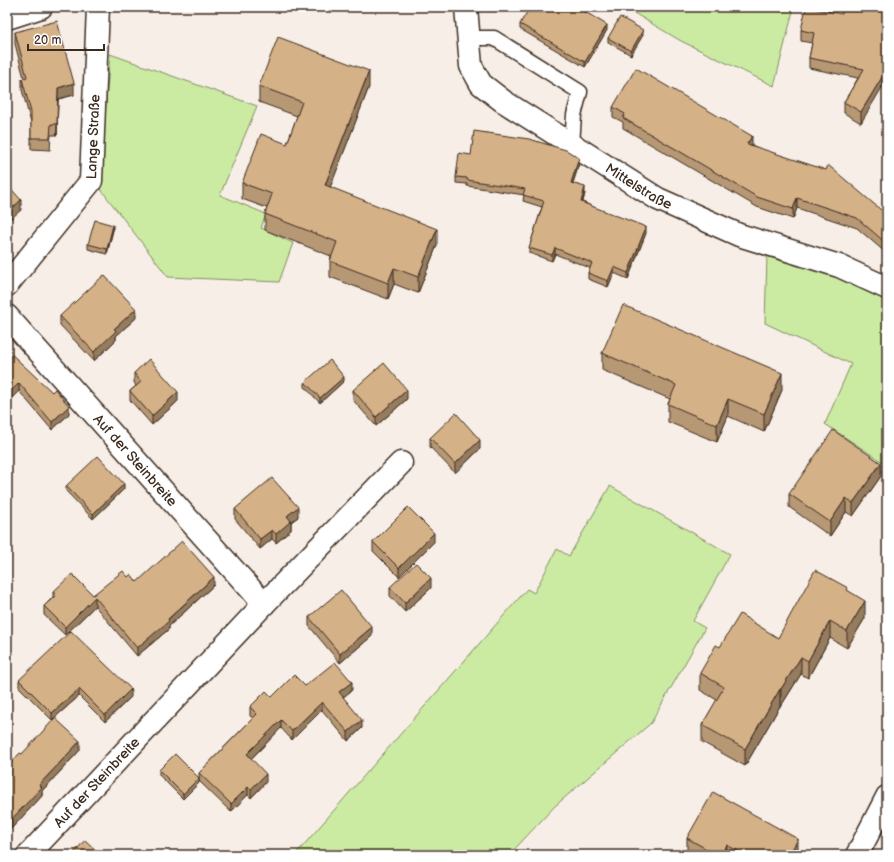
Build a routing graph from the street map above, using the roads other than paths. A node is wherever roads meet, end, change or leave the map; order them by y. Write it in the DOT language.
graph roads {
  1 [pos="41,7"];
  2 [pos="98,7"];
  3 [pos="466,7"];
  4 [pos="7,18"];
  5 [pos="469,38"];
  6 [pos="572,145"];
  7 [pos="7,285"];
  8 [pos="887,288"];
  9 [pos="7,316"];
  10 [pos="400,463"];
  11 [pos="264,604"];
  12 [pos="887,797"];
  13 [pos="28,855"];
  14 [pos="857,855"];
  1 -- 4 [label="street"];
  2 -- 7 [label="street, Lange Straße"];
  3 -- 5 [label="street, Mittelstraße"];
  5 -- 6 [label="street, Mittelstraße"];
  5 -- 6 [label="lane"];
  6 -- 8 [label="street, Mittelstraße"];
  9 -- 11 [label="street, Auf der Steinbreite"];
  10 -- 11 [label="street, Auf der Steinbreite"];
  11 -- 13 [label="street, Auf der Steinbreite"];
  12 -- 14 [label="street"];
}
